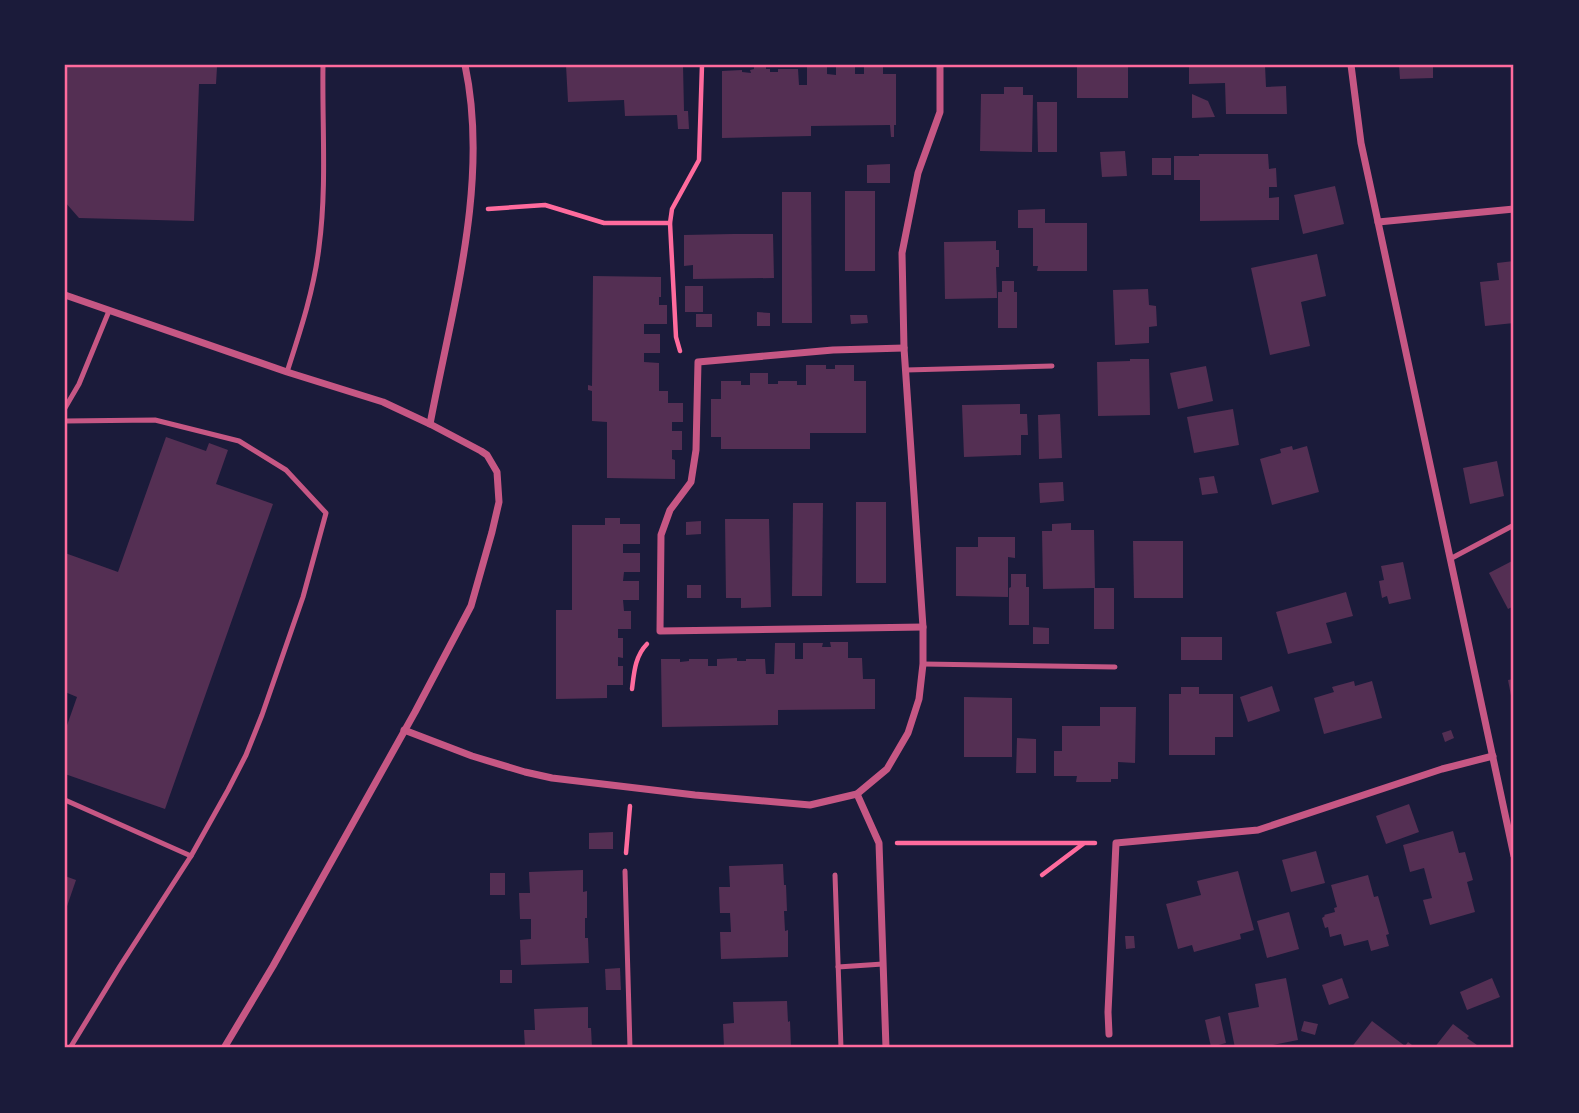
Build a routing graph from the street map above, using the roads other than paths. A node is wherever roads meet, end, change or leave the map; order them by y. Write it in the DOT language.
graph roads {
  1 [pos="323,65"];
  2 [pos="465,65"];
  3 [pos="940,65"];
  4 [pos="1351,65"];
  5 [pos="1514,209"];
  6 [pos="1378,222"];
  7 [pos="65,295"];
  8 [pos="109,311"];
  9 [pos="904,348"];
  10 [pos="1052,366"];
  11 [pos="906,370"];
  12 [pos="287,372"];
  13 [pos="65,408"];
  14 [pos="65,421"];
  15 [pos="430,424"];
  16 [pos="1514,525"];
  17 [pos="1450,559"];
  18 [pos="923,627"];
  19 [pos="923,663"];
  20 [pos="1115,667"];
  21 [pos="404,730"];
  22 [pos="1493,756"];
  23 [pos="857,794"];
  24 [pos="65,800"];
  25 [pos="191,856"];
  26 [pos="1514,856"];
  27 [pos="625,871"];
  28 [pos="835,875"];
  29 [pos="883,964"];
  30 [pos="838,967"];
  31 [pos="1109,1034"];
  32 [pos="70,1048"];
  33 [pos="224,1048"];
  34 [pos="630,1048"];
  35 [pos="841,1048"];
  36 [pos="886,1048"];
  1 -- 12 [label="lane"];
  2 -- 15 [label="street"];
  3 -- 9 [label="street"];
  4 -- 6 [label="street"];
  5 -- 6 [label="street"];
  6 -- 17 [label="street"];
  7 -- 8 [label="street"];
  8 -- 12 [label="street"];
  8 -- 13 [label="lane"];
  9 -- 11 [label="street"];
  9 -- 18 [label="street"];
  10 -- 11 [label="lane"];
  11 -- 18 [label="street"];
  12 -- 15 [label="street"];
  14 -- 25 [label="lane"];
  15 -- 21 [label="street"];
  16 -- 17 [label="lane"];
  17 -- 22 [label="street"];
  18 -- 19 [label="street"];
  19 -- 20 [label="lane"];
  19 -- 23 [label="street"];
  21 -- 23 [label="street"];
  21 -- 33 [label="street"];
  22 -- 26 [label="street"];
  22 -- 31 [label="street"];
  23 -- 29 [label="street"];
  24 -- 25 [label="lane"];
  25 -- 32 [label="lane"];
  27 -- 34 [label="lane"];
  28 -- 30 [label="lane"];
  29 -- 30 [label="lane"];
  29 -- 36 [label="street"];
  30 -- 35 [label="lane"];
}
